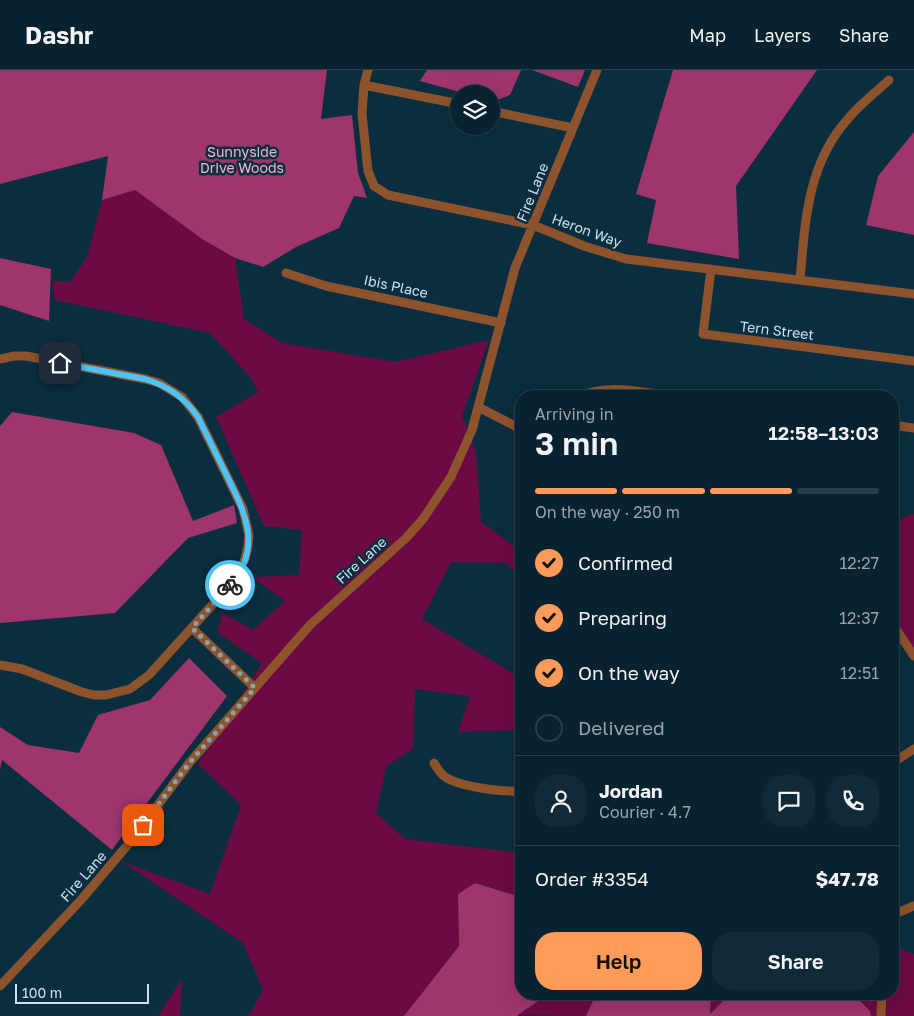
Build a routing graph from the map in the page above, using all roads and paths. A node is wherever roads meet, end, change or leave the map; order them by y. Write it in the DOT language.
graph roads {
  1 [pos="368,70"];
  2 [pos="597,70"];
  3 [pos="889,80"];
  4 [pos="364,85"];
  5 [pos="450,102"];
  6 [pos="500,113"];
  7 [pos="573,128"];
  8 [pos="533,224"];
  9 [pos="711,269"];
  10 [pos="286,273"];
  11 [pos="800,280"];
  12 [pos="914,294"];
  13 [pos="500,323"];
  14 [pos="0,359"];
  15 [pos="914,361"];
  16 [pos="604,390"];
  17 [pos="619,390"];
  18 [pos="478,407"];
  19 [pos="515,426"];
  20 [pos="899,426"];
  21 [pos="914,428"];
  22 [pos="192,628"];
  23 [pos="899,634"];
  24 [pos="901,637"];
  25 [pos="914,656"];
  26 [pos="0,664"];
  27 [pos="255,688"];
  28 [pos="914,749"];
  29 [pos="899,759"];
  30 [pos="434,764"];
  31 [pos="515,791"];
  32 [pos="914,906"];
  33 [pos="899,912"];
  34 [pos="0,986"];
  35 [pos="882,1000"];
  36 [pos="881,1016"];
  1 -- 4 [label="street, Heron Way"];
  2 -- 7 [label="street, Fire Lane"];
  3 -- 11 [label="street"];
  4 -- 5 [label="street"];
  4 -- 8 [label="street, Heron Way"];
  6 -- 7 [label="street"];
  7 -- 8 [label="street, Fire Lane"];
  8 -- 9 [label="street, Heron Way"];
  8 -- 13 [label="street, Fire Lane"];
  9 -- 11 [label="street, Heron Way"];
  9 -- 15 [label="street, Tern Street"];
  10 -- 13 [label="street, Ibis Place"];
  11 -- 12 [label="street, Heron Way"];
  13 -- 18 [label="street, Fire Lane"];
  14 -- 22 [label="street"];
  16 -- 17 [label="street"];
  18 -- 19 [label="street"];
  18 -- 27 [label="street, Fire Lane"];
  20 -- 21 [label="street"];
  22 -- 26 [label="street"];
  22 -- 27 [label="street"];
  23 -- 24 [label="street"];
  24 -- 25 [label="street"];
  27 -- 34 [label="street, Fire Lane"];
  28 -- 29 [label="street"];
  30 -- 31 [label="street"];
  32 -- 33 [label="street"];
  35 -- 36 [label="street"];
}
